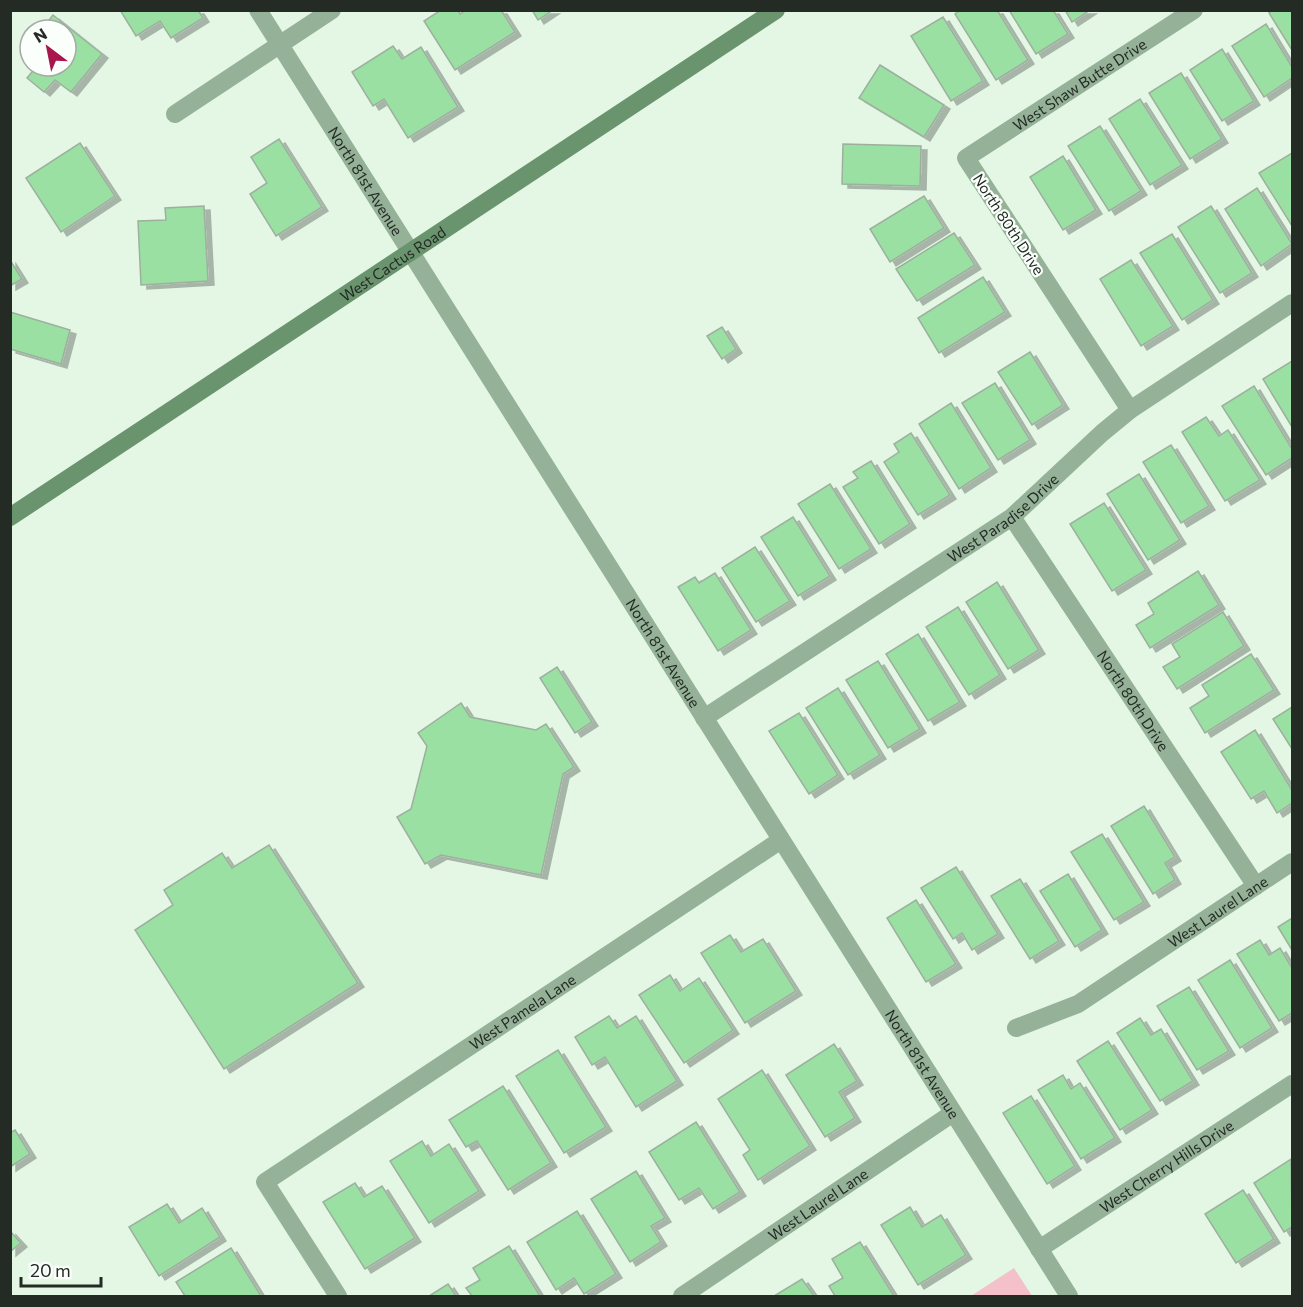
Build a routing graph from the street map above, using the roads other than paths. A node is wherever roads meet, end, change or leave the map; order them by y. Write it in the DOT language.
graph roads {
  1 [pos="258,10"];
  2 [pos="332,10"];
  3 [pos="776,10"];
  4 [pos="1194,10"];
  5 [pos="279,45"];
  6 [pos="175,114"];
  7 [pos="966,158"];
  8 [pos="410,253"];
  9 [pos="1293,303"];
  10 [pos="1130,410"];
  11 [pos="10,517"];
  12 [pos="1012,517"];
  13 [pos="704,718"];
  14 [pos="781,840"];
  15 [pos="1293,861"];
  16 [pos="1256,886"];
  17 [pos="1016,1028"];
  18 [pos="1293,1084"];
  19 [pos="953,1113"];
  20 [pos="1039,1249"];
  21 [pos="338,1296"];
  22 [pos="682,1296"];
  23 [pos="1069,1296"];
  1 -- 5 [label="street, North 81st Avenue"];
  2 -- 5 [label="street"];
  3 -- 8 [label="main road, West Cactus Road"];
  4 -- 7 [label="street, West Shaw Butte Drive"];
  5 -- 6 [label="street"];
  5 -- 8 [label="street, North 81st Avenue"];
  7 -- 10 [label="street, North 80th Drive"];
  8 -- 11 [label="main road, West Cactus Road"];
  8 -- 13 [label="street, North 81st Avenue"];
  9 -- 10 [label="street, West Paradise Drive"];
  10 -- 12 [label="street, West Paradise Drive"];
  12 -- 13 [label="street, West Paradise Drive"];
  12 -- 16 [label="street, North 80th Drive"];
  13 -- 14 [label="street, North 81st Avenue"];
  14 -- 19 [label="street, North 81st Avenue"];
  14 -- 21 [label="street, West Pamela Lane"];
  15 -- 16 [label="street, West Laurel Lane"];
  16 -- 17 [label="street, West Laurel Lane"];
  18 -- 20 [label="street, West Cherry Hills Drive"];
  19 -- 20 [label="street, North 81st Avenue"];
  19 -- 22 [label="street, West Laurel Lane"];
  20 -- 23 [label="street, North 81st Avenue"];
}
